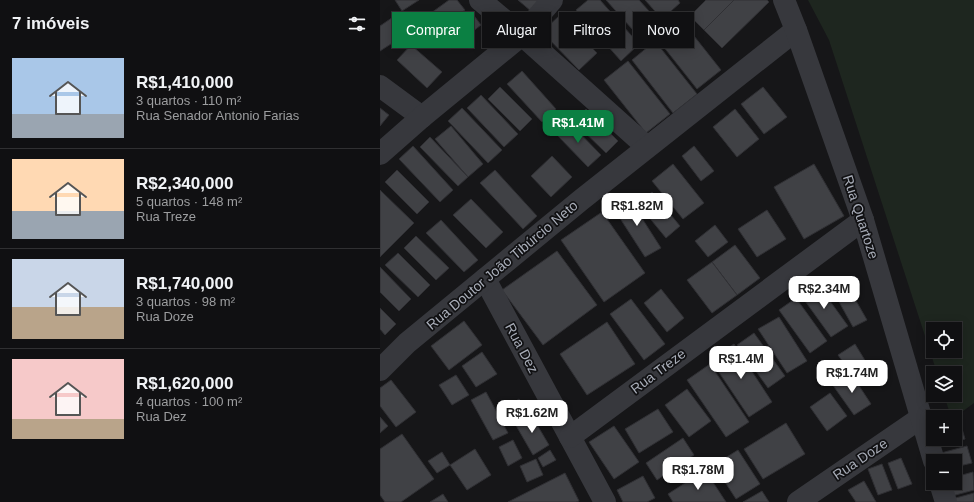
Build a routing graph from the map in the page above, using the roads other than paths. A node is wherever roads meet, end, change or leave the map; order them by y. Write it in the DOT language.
graph roads {
  1 [pos="480,0"];
  2 [pos="552,0"];
  3 [pos="784,0"];
  4 [pos="494,12"];
  5 [pos="542,12"];
  6 [pos="796,30"];
  7 [pos="506,48"];
  8 [pos="537,48"];
  9 [pos="380,86"];
  10 [pos="422,117"];
  11 [pos="647,147"];
  12 [pos="380,154"];
  13 [pos="863,220"];
  14 [pos="485,279"];
  15 [pos="380,370"];
  16 [pos="922,417"];
  17 [pos="570,437"];
  18 [pos="932,454"];
  19 [pos="942,490"];
  20 [pos="804,500"];
  21 [pos="605,502"];
  22 [pos="946,502"];
  1 -- 4 [label="street"];
  2 -- 5 [label="street"];
  3 -- 6 [label="street, Rua Quartoze"];
  6 -- 11 [label="street, Rua Doutor João Tibúrcio Neto"];
  6 -- 13 [label="street, Rua Quartoze"];
  7 -- 10 [label="street"];
  8 -- 11 [label="street"];
  9 -- 10 [label="street"];
  10 -- 12 [label="street"];
  11 -- 14 [label="street, Rua Doutor João Tibúrcio Neto"];
  13 -- 16 [label="street, Rua Quartoze"];
  13 -- 17 [label="street, Rua Treze"];
  14 -- 15 [label="street, Rua Doutor João Tibúrcio Neto"];
  14 -- 17 [label="street, Rua Dez"];
  16 -- 18 [label="street, Rua Quartoze"];
  16 -- 20 [label="street, Rua Doze"];
  17 -- 21 [label="street, Rua Dez"];
  19 -- 22 [label="street"];
}
